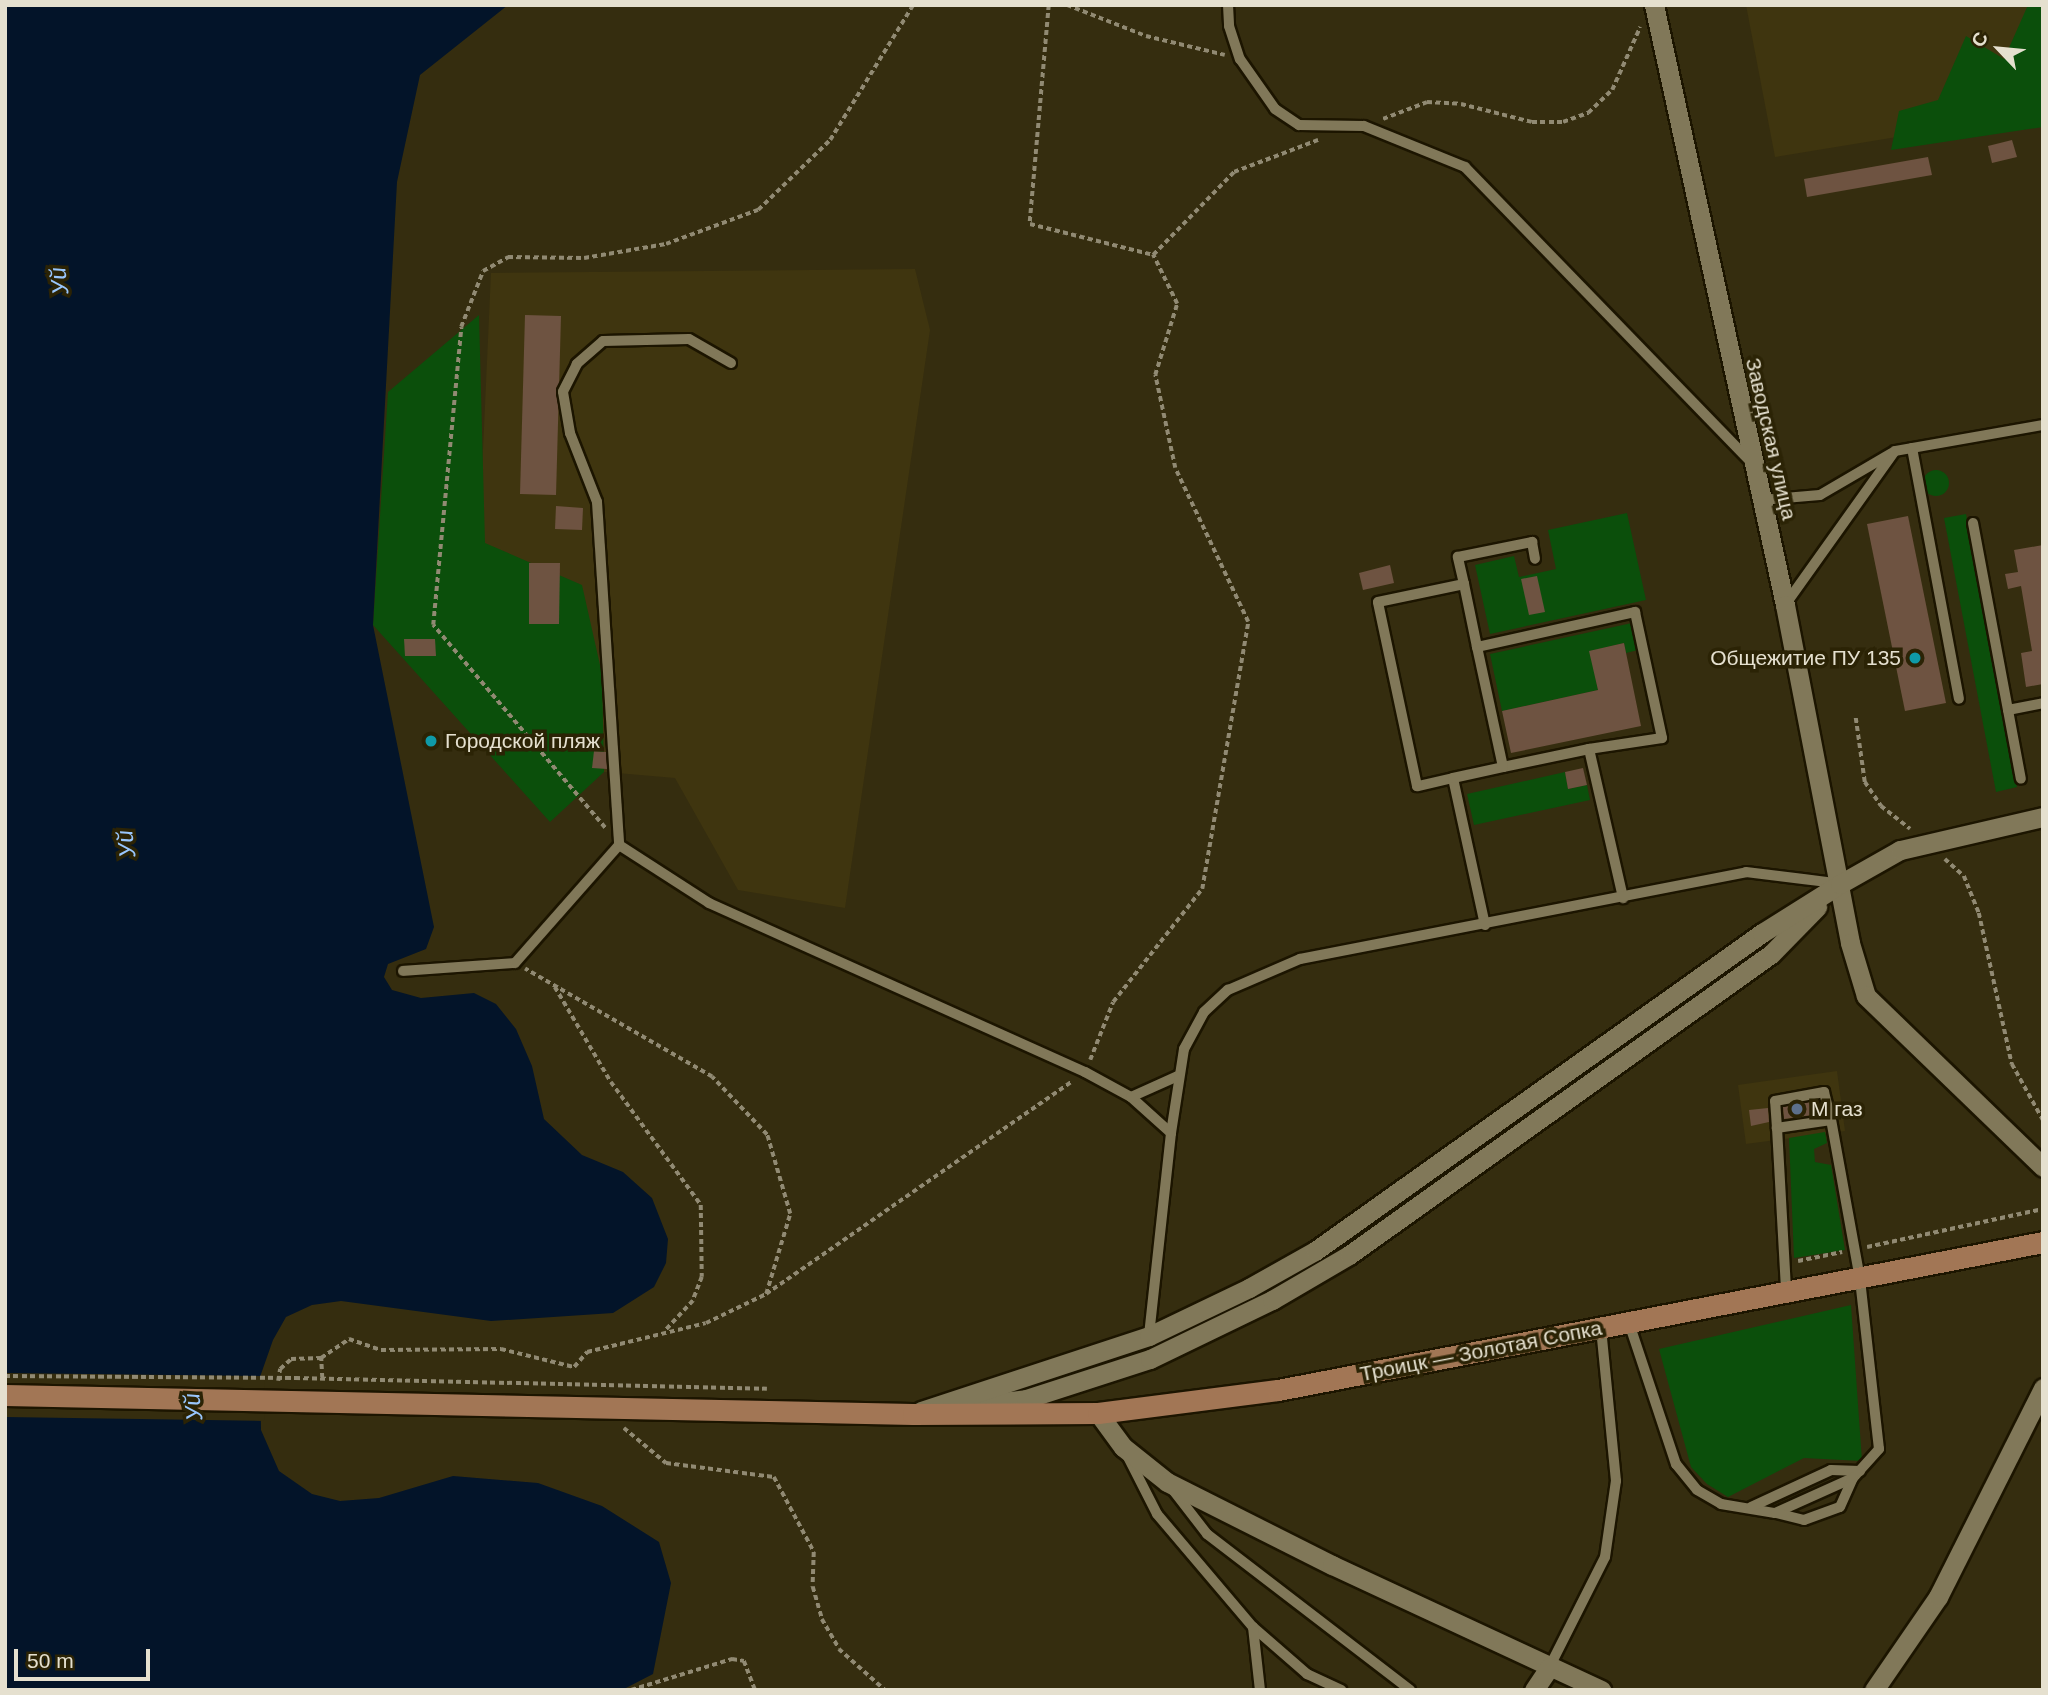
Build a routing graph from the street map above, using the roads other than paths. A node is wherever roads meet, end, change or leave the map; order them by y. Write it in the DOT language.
graph roads {
  1 [pos="1228,5"];
  2 [pos="1649,11"];
  3 [pos="731,363"];
  4 [pos="2043,425"];
  5 [pos="1912,448"];
  6 [pos="1895,451"];
  7 [pos="1752,463"];
  8 [pos="1761,500"];
  9 [pos="1973,523"];
  10 [pos="1535,559"];
  11 [pos="1464,584"];
  12 [pos="1785,605"];
  13 [pos="1477,647"];
  14 [pos="1959,699"];
  15 [pos="2043,704"];
  16 [pos="2008,710"];
  17 [pos="1589,749"];
  18 [pos="1503,767"];
  19 [pos="1453,778"];
  20 [pos="2021,779"];
  21 [pos="2043,817"];
  22 [pos="619,845"];
  23 [pos="1840,884"];
  24 [pos="1623,898"];
  25 [pos="1485,925"];
  26 [pos="403,971"];
  27 [pos="1178,1076"];
  28 [pos="1131,1097"];
  29 [pos="1831,1120"];
  30 [pos="1777,1128"];
  31 [pos="1171,1133"];
  32 [pos="2043,1167"];
  33 [pos="2043,1242"];
  34 [pos="1860,1279"];
  35 [pos="1786,1292"];
  36 [pos="1629,1322"];
  37 [pos="1601,1328"];
  38 [pos="1149,1336"];
  39 [pos="2043,1388"];
  40 [pos="5,1395"];
  41 [pos="1098,1413"];
  42 [pos="913,1414"];
  43 [pos="1123,1447"];
  44 [pos="1856,1475"];
  45 [pos="1167,1482"];
  46 [pos="1750,1507"];
  47 [pos="1775,1513"];
  48 [pos="1253,1627"];
  49 [pos="1549,1668"];
  50 [pos="1260,1690"];
  51 [pos="1342,1690"];
  52 [pos="1410,1690"];
  53 [pos="1534,1690"];
  54 [pos="1601,1690"];
  55 [pos="1874,1690"];
  1 -- 7 [label="lane"];
  2 -- 7 [label="street, Заводская улица"];
  3 -- 22 [label="lane"];
  4 -- 5 [label="lane"];
  5 -- 6 [label="lane"];
  5 -- 14 [label="lane"];
  6 -- 8 [label="lane"];
  6 -- 12 [label="lane"];
  7 -- 8 [label="street, Заводская улица"];
  8 -- 12 [label="street, Заводская улица"];
  9 -- 16 [label="lane"];
  10 -- 11 [label="lane"];
  11 -- 13 [label="lane"];
  11 -- 19 [label="lane"];
  12 -- 23 [label="street, Заводская улица"];
  13 -- 17 [label="lane"];
  13 -- 18 [label="lane"];
  15 -- 16 [label="lane"];
  16 -- 20 [label="lane"];
  17 -- 18 [label="lane"];
  17 -- 24 [label="lane"];
  18 -- 19 [label="lane"];
  19 -- 25 [label="lane"];
  21 -- 23 [label="street"];
  22 -- 26 [label="lane"];
  22 -- 28 [label="lane"];
  23 -- 24 [label="lane"];
  23 -- 32 [label="street, Заводская улица"];
  23 -- 38 [label="street"];
  23 -- 42 [label="street"];
  24 -- 25 [label="lane"];
  25 -- 27 [label="lane"];
  27 -- 28 [label="lane"];
  27 -- 31 [label="lane"];
  28 -- 31 [label="lane"];
  29 -- 30 [label="lane"];
  29 -- 30 [label="lane"];
  29 -- 34 [label="lane"];
  30 -- 35 [label="lane"];
  31 -- 38 [label="lane"];
  33 -- 34 [label="street, Троицк — Золотая Сопка"];
  34 -- 35 [label="street, Троицк — Золотая Сопка"];
  34 -- 44 [label="lane"];
  35 -- 36 [label="street, Троицк — Золотая Сопка"];
  36 -- 37 [label="street, Троицк — Золотая Сопка"];
  36 -- 46 [label="lane"];
  37 -- 41 [label="street, Троицк — Золотая Сопка"];
  37 -- 49 [label="lane"];
  38 -- 42 [label="street"];
  39 -- 55 [label="street"];
  40 -- 42 [label="street, Троицк — Золотая Сопка"];
  41 -- 42 [label="street, Троицк — Золотая Сопка"];
  41 -- 43 [label="street"];
  43 -- 45 [label="street"];
  43 -- 48 [label="lane"];
  44 -- 46 [label="lane"];
  44 -- 47 [label="lane"];
  44 -- 47 [label="lane"];
  45 -- 49 [label="street"];
  45 -- 52 [label="lane"];
  46 -- 47 [label="lane"];
  48 -- 50 [label="lane"];
  48 -- 51 [label="lane"];
  49 -- 53 [label="street"];
  49 -- 54 [label="street"];
}
